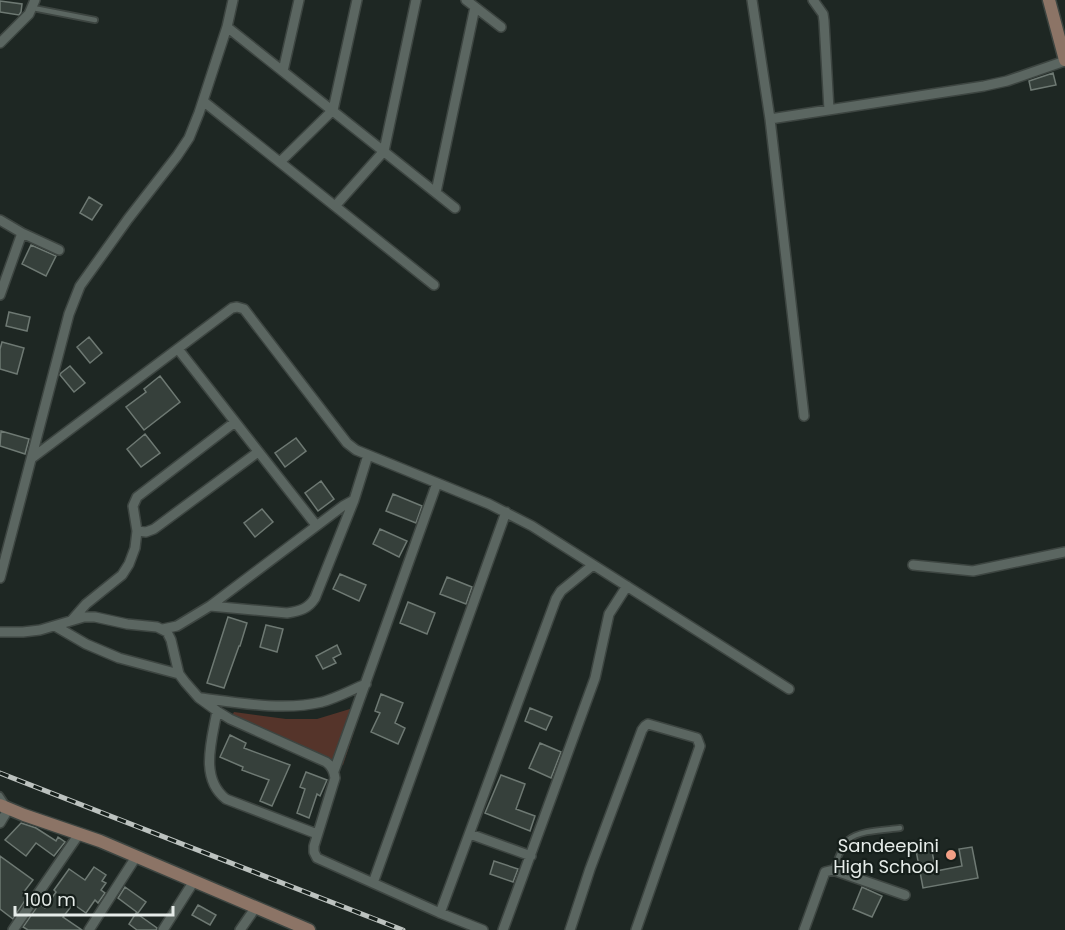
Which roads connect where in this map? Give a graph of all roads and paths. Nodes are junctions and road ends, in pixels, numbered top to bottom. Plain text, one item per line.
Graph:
1 (233, 0) edge
2 (299, 0) edge
3 (357, 0) edge
4 (416, 0) edge
5 (466, 0) edge
6 (752, 0) edge
7 (813, 0) edge
8 (1049, 0) edge
9 (34, 4) edge
10 (475, 7) junction
11 (95, 20) dead end
12 (227, 27) junction
13 (501, 27) dead end
14 (0, 43) edge
15 (1065, 61) edge
16 (283, 71) junction
17 (203, 100) junction
18 (829, 110) junction
19 (333, 111) junction
20 (770, 120) junction
21 (384, 151) junction
22 (280, 162) junction
23 (436, 192) junction
24 (336, 205) junction
25 (455, 208) dead end
26 (0, 220) edge
27 (22, 233) junction
28 (59, 250) dead end
29 (434, 285) dead end
30 (0, 293) edge
31 (178, 349) junction
32 (804, 416) dead end
33 (235, 422) junction
34 (258, 452) junction
35 (368, 455) junction
36 (32, 458) junction
37 (437, 483) junction
38 (354, 500) junction
39 (506, 512) junction
40 (316, 525) junction
41 (137, 531) junction
42 (1065, 552) edge
43 (593, 565) junction
44 (913, 565) dead end
45 (0, 578) edge
46 (627, 586) junction
47 (210, 606) junction
48 (72, 620) junction
49 (55, 626) junction
50 (163, 629) junction
51 (0, 632) edge
52 (179, 674) junction
53 (366, 684) junction
54 (789, 689) dead end
55 (199, 698) junction
56 (217, 711) junction
57 (334, 771) junction
58 (0, 795) edge
59 (4, 807) edge
60 (0, 823) edge
61 (900, 828) dead end
62 (79, 834) junction
63 (317, 834) junction
64 (470, 834) junction
65 (136, 856) junction
66 (531, 856) junction
67 (833, 870) junction
68 (194, 881) junction
69 (373, 883) junction
70 (905, 895) dead end
71 (256, 907) junction
72 (440, 913) junction
73 (808, 929) edge
74 (13, 930) edge
75 (89, 930) edge
76 (163, 930) edge
77 (240, 930) edge
78 (309, 930) edge
79 (483, 930) edge
80 (503, 930) edge
81 (570, 930) edge
82 (636, 930) edge

1 - 12 street
2 - 16 street
3 - 19 street
4 - 21 street
5 - 10 street
6 - 20 street
7 - 18 street
8 - 15 street
9 - 11 lane
9 - 14 street
10 - 13 street
10 - 23 street
12 - 16 street
12 - 17 street
15 - 18 street
16 - 19 street
17 - 22 street
17 - 36 street
18 - 20 street
19 - 21 street
19 - 22 street
20 - 32 street
21 - 23 street
21 - 24 street
22 - 24 street
23 - 25 street
24 - 29 street
26 - 27 street
27 - 28 street
27 - 30 street
31 - 33 street
31 - 35 street
31 - 36 street
33 - 34 street
33 - 41 street
34 - 40 street
34 - 41 street
35 - 37 street
35 - 38 street
36 - 45 street
37 - 39 street
37 - 53 street
38 - 40 street
38 - 47 street
39 - 43 street
39 - 69 street
40 - 47 street
41 - 48 street
42 - 44 street
43 - 46 street
43 - 64 street
46 - 54 street
46 - 66 street
47 - 50 street
48 - 49 street
48 - 50 street
49 - 51 street
49 - 52 street
50 - 52 street
52 - 55 street
53 - 55 street
53 - 57 street
55 - 56 street
56 - 57 street
56 - 63 street
57 - 63 street
58 - 59 lane
59 - 60 street
59 - 62 street
61 - 67 lane
62 - 65 street
62 - 74 street
63 - 69 street
64 - 66 street
64 - 72 street
65 - 68 street
65 - 75 street
66 - 80 street
67 - 70 street
67 - 73 street
68 - 71 street
68 - 76 street
69 - 72 street
71 - 77 street
71 - 78 street
72 - 79 street
81 - 82 street

